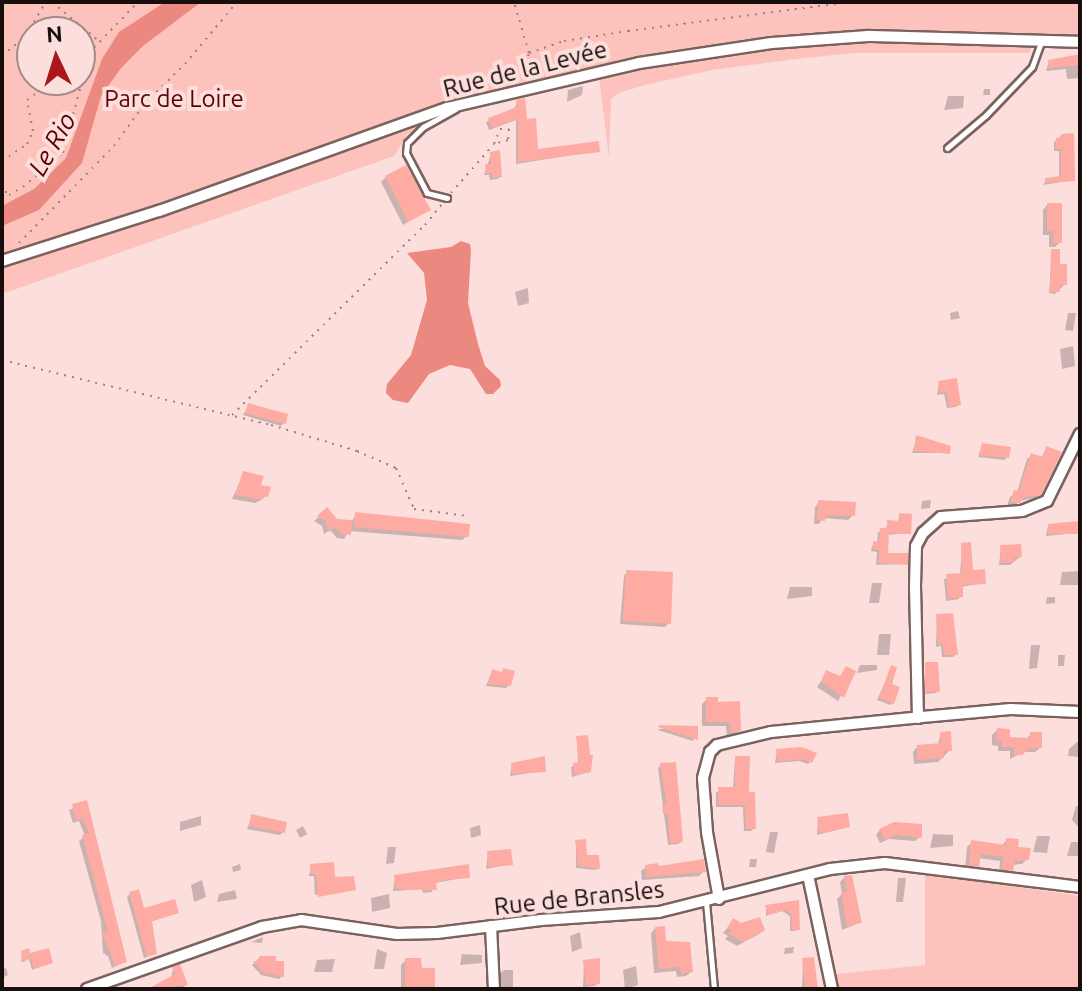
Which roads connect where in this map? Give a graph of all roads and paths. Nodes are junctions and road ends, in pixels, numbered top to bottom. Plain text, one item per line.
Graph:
1 (52, 2) edge
2 (138, 2) edge
3 (237, 2) edge
4 (514, 2) edge
5 (851, 2) edge
6 (68, 16) edge
7 (96, 39) edge
8 (1042, 40) junction
9 (1080, 42) edge
10 (102, 44) junction
11 (96, 49) edge
12 (529, 53) junction
13 (611, 60) dead end
14 (546, 64) dead end
15 (33, 96) edge
16 (78, 96) edge
17 (463, 104) junction
18 (494, 144) junction
19 (947, 148) dead end
20 (2, 161) edge
21 (2, 184) edge
22 (8, 196) junction
23 (447, 198) junction
24 (2, 199) edge
25 (17, 245) dead end
26 (2, 261) edge
27 (2, 360) edge
28 (231, 416) junction
29 (1080, 434) edge
30 (468, 516) dead end
31 (1080, 712) edge
32 (918, 718) junction
33 (808, 875) junction
34 (1080, 887) edge
35 (719, 899) junction
36 (706, 902) junction
37 (491, 926) junction
38 (87, 989) edge
39 (494, 989) edge
40 (714, 989) edge
41 (832, 989) edge

1 - 6 path
2 - 10 path
3 - 25 path
4 - 12 path
5 - 12 path
7 - 10 path
8 - 9 street, Rue de la Levée
8 - 17 street, Rue de la Levée
8 - 19 lane
10 - 11 path
12 - 17 path
13 - 14 path
15 - 20 path
16 - 22 path
17 - 23 lane
17 - 26 street, Rue de la Levée
18 - 18 path
18 - 23 path
21 - 22 path
22 - 24 path
23 - 28 path
27 - 28 path
28 - 30 path
29 - 32 street
31 - 32 street
32 - 35 street
33 - 34 street, Rue de Bransles
33 - 35 street, Rue de Bransles
33 - 41 street
35 - 36 street, Rue de Bransles
36 - 37 street, Rue de Bransles
36 - 40 lane
37 - 38 street, Rue de Bransles
37 - 39 street

